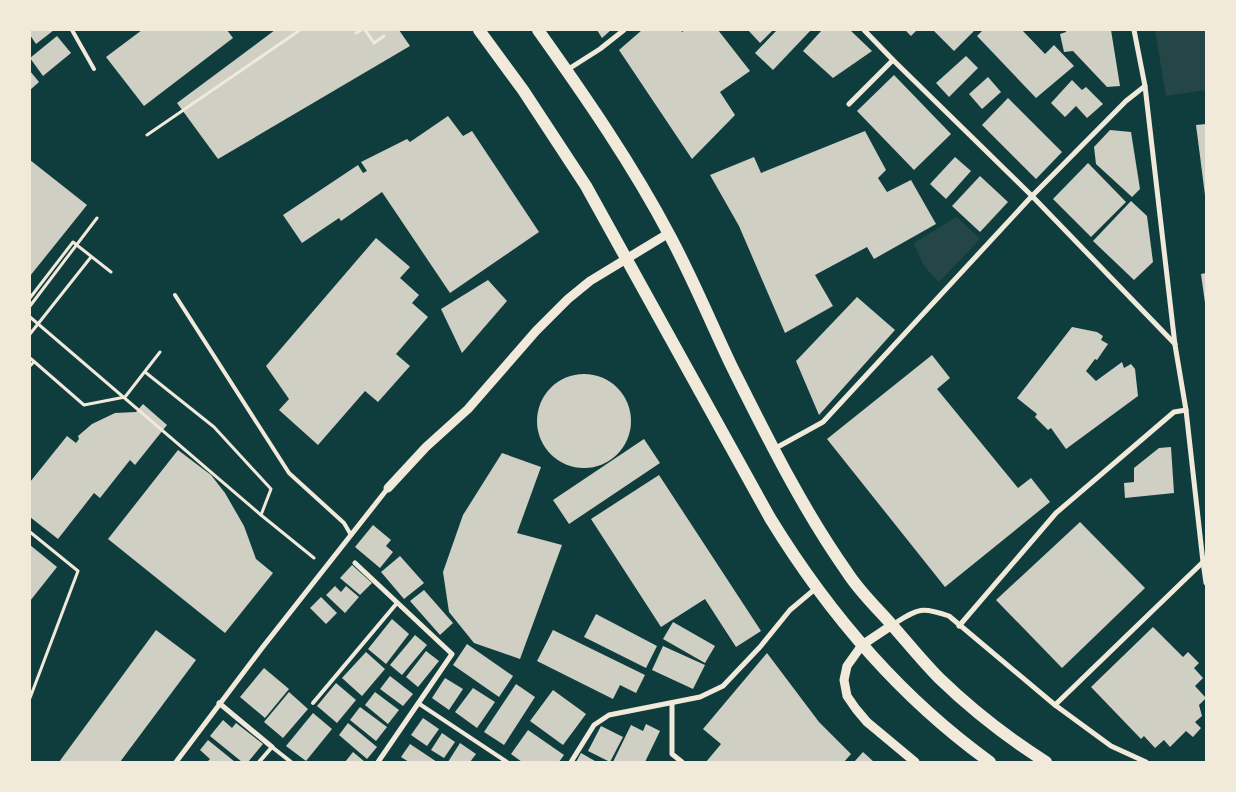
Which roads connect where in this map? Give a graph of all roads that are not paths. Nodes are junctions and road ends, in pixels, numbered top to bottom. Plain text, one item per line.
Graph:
1 (72, 30) edge
2 (479, 30) edge
3 (538, 30) edge
4 (624, 30) edge
5 (864, 30) edge
6 (1134, 30) edge
7 (893, 60) junction
8 (94, 69) dead end
9 (567, 70) junction
10 (1145, 86) junction
11 (849, 104) dead end
12 (1032, 196) junction
13 (669, 233) junction
14 (626, 258) junction
15 (175, 295) dead end
16 (1175, 345) junction
17 (1186, 410) junction
18 (774, 449) junction
19 (388, 488) joint
20 (351, 536) junction
21 (1204, 562) junction
22 (355, 563) dead end
23 (1206, 583) edge
24 (816, 588) junction
25 (397, 603) junction
26 (892, 625) junction
27 (959, 626) junction
28 (862, 645) junction
29 (313, 703) dead end
30 (672, 703) junction
31 (219, 704) junction
32 (418, 704) junction
33 (1056, 705) junction
34 (272, 747) junction
35 (987, 760) edge
36 (176, 762) edge
37 (259, 762) edge
38 (291, 762) edge
39 (378, 762) edge
40 (507, 762) edge
41 (571, 762) edge
42 (682, 762) edge
43 (915, 762) edge
44 (1046, 762) edge
45 (1146, 762) edge

1 - 8 lane
2 - 14 main road
3 - 9 main road
4 - 9 street
5 - 7 street
6 - 10 street
7 - 11 street
7 - 12 street
9 - 13 main road
10 - 12 street
10 - 16 street
12 - 16 street
12 - 18 street
13 - 14 street
13 - 18 main road
14 - 19 street
14 - 24 main road
15 - 20 lane
16 - 17 street
17 - 21 street
17 - 27 street
18 - 26 main road
19 - 20 street
20 - 31 street
21 - 23 street
21 - 33 street
22 - 25 street
24 - 28 main road
24 - 30 street
25 - 29 lane
25 - 32 street
26 - 27 street
26 - 28 street
26 - 44 main road
27 - 33 street
28 - 35 main road
28 - 43 street
30 - 41 street
30 - 42 street
31 - 34 street
31 - 36 street
32 - 39 street
32 - 40 lane
33 - 45 street
34 - 37 lane
34 - 38 lane

